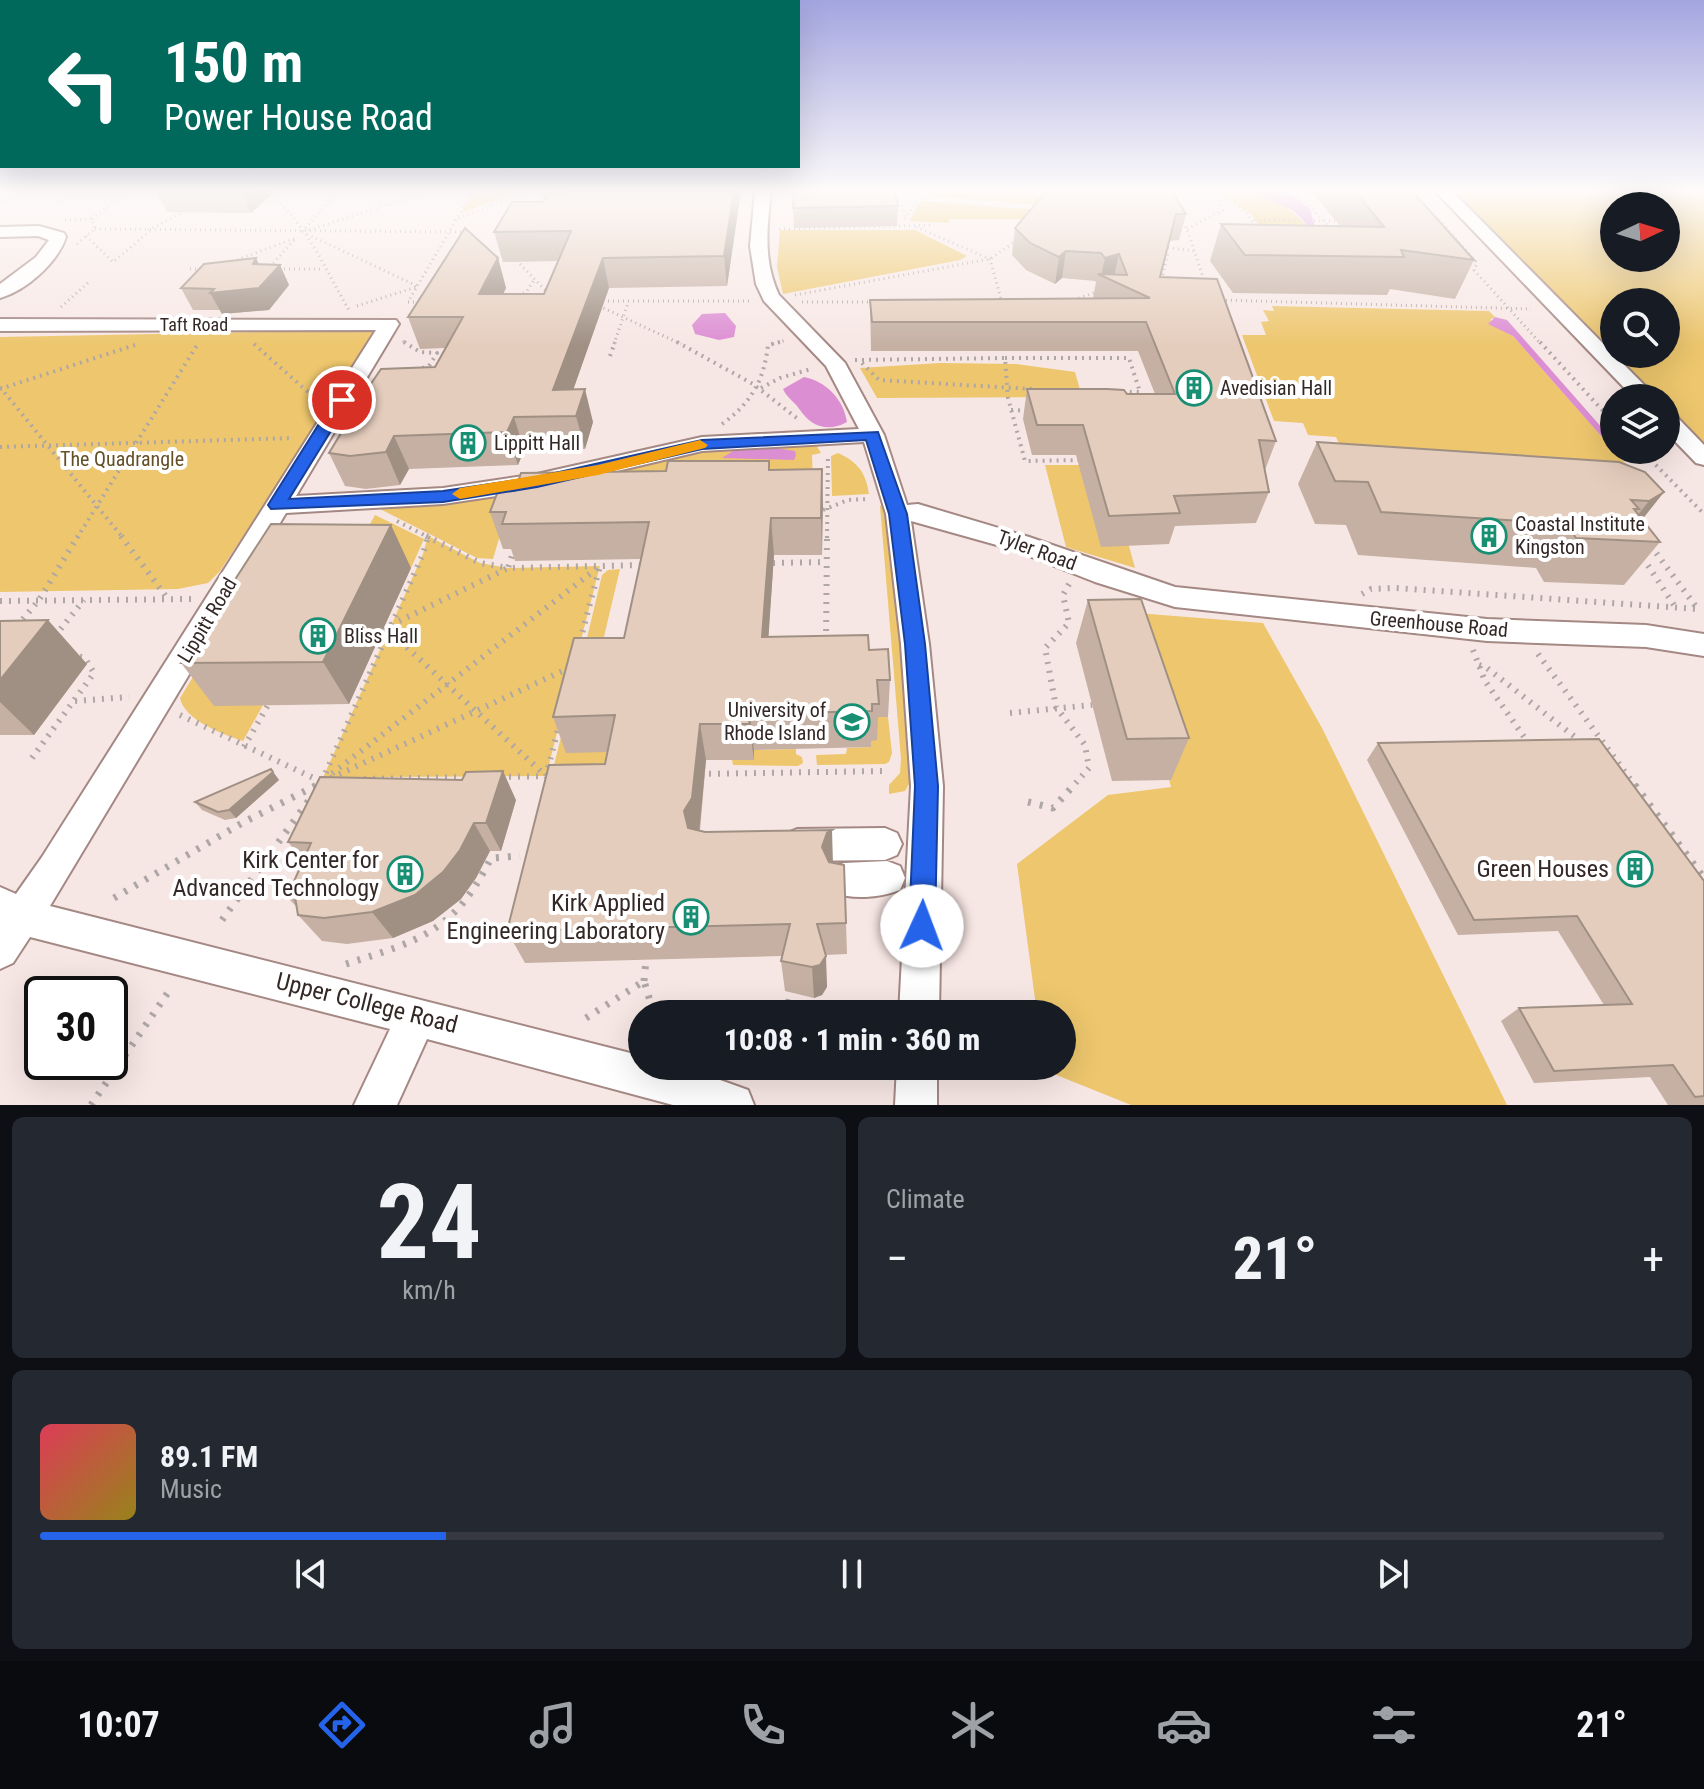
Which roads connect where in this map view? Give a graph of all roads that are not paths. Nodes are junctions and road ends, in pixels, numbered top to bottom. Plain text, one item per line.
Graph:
1 (57, 243) edge
2 (759, 243) edge
3 (1494, 243) edge
4 (0, 292) edge
5 (0, 325) edge
6 (387, 327) joint
7 (1632, 384) edge
8 (1680, 433) edge
9 (873, 435) junction
10 (1704, 458) edge
11 (277, 505) junction
12 (898, 514) junction
13 (1175, 597) joint
14 (1701, 645) edge
15 (759, 846) edge
16 (844, 880) edge
17 (12, 911) edge
18 (0, 950) edge
19 (919, 1000) edge
20 (417, 1016) junction
21 (917, 1080) edge
22 (375, 1105) edge
23 (733, 1105) edge
24 (916, 1105) edge

1 - 4 street
2 - 9 street
3 - 7 street
5 - 6 street, Taft Road
6 - 11 street, Lippitt Road
8 - 10 street
9 - 11 street
9 - 12 street
11 - 17 street, Lippitt Road
12 - 13 street, Tyler Road
12 - 19 street
13 - 14 street, Greenhouse Road
15 - 16 street
17 - 18 street, Lippitt Road
17 - 20 street, Upper College Road
20 - 22 street
20 - 23 street, Upper College Road
21 - 24 street

